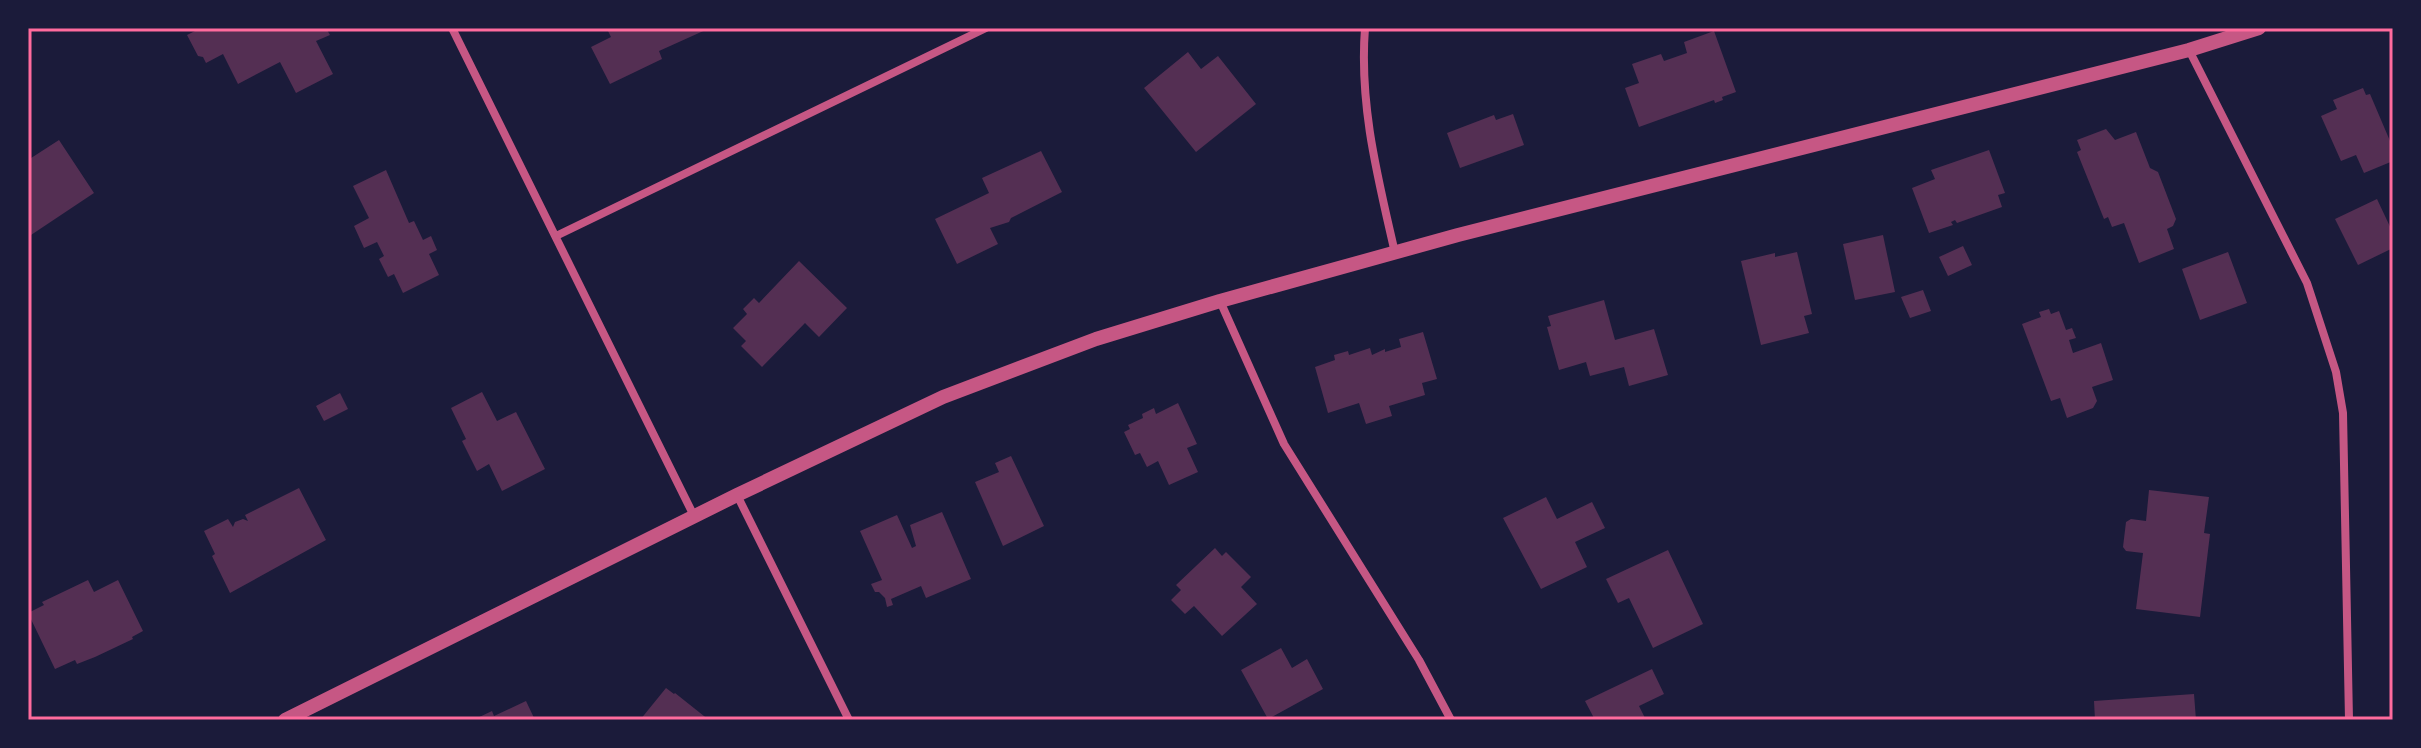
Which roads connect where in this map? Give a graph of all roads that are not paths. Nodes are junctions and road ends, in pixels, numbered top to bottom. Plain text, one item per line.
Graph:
1 (452, 28) edge
2 (986, 28) edge
3 (1365, 28) edge
4 (2259, 28) edge
5 (2189, 50) junction
6 (556, 236) junction
7 (1395, 253) junction
8 (1220, 301) junction
9 (737, 495) junction
10 (694, 516) junction
11 (285, 720) edge
12 (849, 720) edge
13 (1451, 720) edge
14 (2349, 720) edge

1 - 6 street
2 - 6 street
3 - 7 street
4 - 5 street
5 - 7 street
5 - 14 street
6 - 10 street
7 - 8 street
8 - 9 street
8 - 13 street
9 - 10 street
9 - 12 street
10 - 11 street

